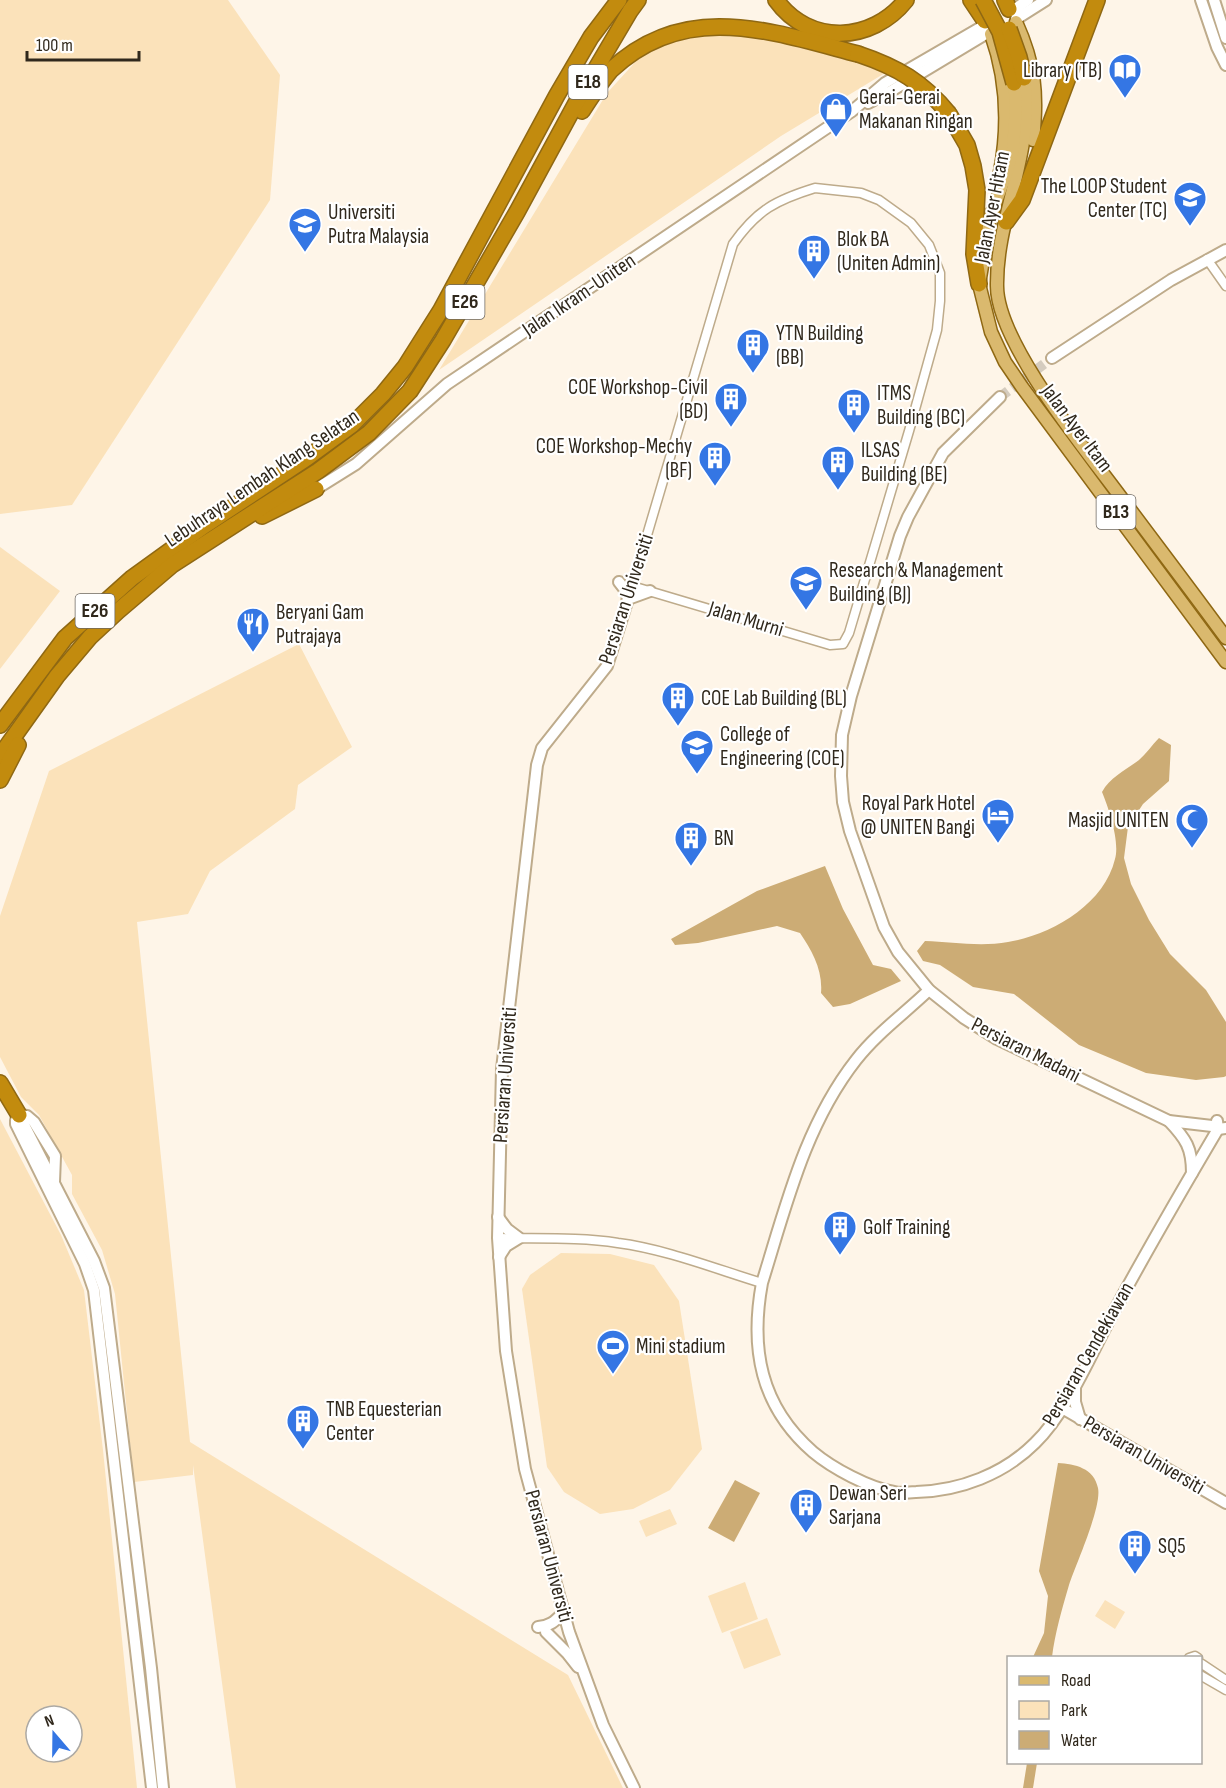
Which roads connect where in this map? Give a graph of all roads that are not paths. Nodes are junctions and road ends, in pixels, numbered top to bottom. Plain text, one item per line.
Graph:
1 (608, 0) edge
2 (619, 0) edge
3 (638, 0) edge
4 (776, 0) edge
5 (906, 0) edge
6 (971, 0) edge
7 (983, 0) edge
8 (994, 0) edge
9 (1028, 0) edge
10 (1046, 0) edge
11 (1201, 0) edge
12 (1214, 0) edge
13 (1095, 6) edge
14 (1012, 12) edge
15 (987, 28) junction
16 (591, 37) junction
17 (1226, 38) edge
18 (1226, 65) edge
19 (1019, 82) junction
20 (542, 167) junction
21 (499, 203) joint
22 (994, 205) junction
23 (517, 212) joint
24 (1008, 215) junction
25 (1226, 250) edge
26 (1226, 257) edge
27 (1209, 258) junction
28 (979, 284) junction
29 (1226, 286) edge
30 (1052, 358) tunnel mouth
31 (1005, 362) joint
32 (1029, 370) joint
33 (1000, 397) tunnel mouth
34 (316, 489) joint
35 (217, 535) junction
36 (619, 582) dead end
37 (632, 586) junction
38 (650, 591) junction
39 (628, 599) junction
40 (1226, 638) edge
41 (843, 644) joint
42 (1226, 662) edge
43 (28, 715) junction
44 (0, 725) edge
45 (0, 756) edge
46 (0, 780) edge
47 (929, 990) junction
48 (0, 1083) edge
49 (19, 1115) junction
50 (1169, 1121) junction
51 (1220, 1125) edge
52 (1192, 1174) junction
53 (498, 1217) junction
54 (498, 1238) junction
55 (519, 1238) junction
56 (499, 1257) junction
57 (762, 1283) junction
58 (1075, 1384) junction
59 (1062, 1408) junction
60 (1080, 1419) junction
61 (1050, 1425) junction
62 (1226, 1503) edge
63 (564, 1612) junction
64 (1202, 1664) edge
65 (584, 1675) junction
66 (1202, 1676) edge
67 (1226, 1680) edge
68 (1226, 1690) edge
69 (152, 1788) edge
70 (163, 1788) edge
71 (634, 1788) edge

1 - 16 highway
2 - 16 highway, E18
3 - 20 highway, E18
4 - 5 highway
6 - 15 highway
7 - 19 highway, B13, bridge
8 - 19 highway, B13, bridge
9 - 14 street
10 - 14 street
11 - 18 street
12 - 17 street
13 - 24 highway
14 - 15 street
14 - 15 street
14 - 24 main road
15 - 22 main road
15 - 34 street, Jalan Ikram-Uniten
16 - 21 highway, E18
19 - 22 main road, Jalan Ayer Hitam / B13
19 - 24 main road, Jalan Ayer Hitam / B13
20 - 23 highway, E18
20 - 28 highway, bridge
21 - 44 highway, Lebuhraya Lembah Klang Selatan / E26
22 - 28 main road, Jalan Ayer Hitam / B13
23 - 35 highway, Lebuhraya Lembah Klang Selatan / E26
24 - 32 main road, Jalan Ayer Hitam / B13
25 - 27 street
26 - 27 street
27 - 29 street
27 - 30 street
28 - 31 main road, Jalan Ayer Hitam / B13
31 - 42 main road, Jalan Ayer Itam / B13
32 - 40 main road, Jalan Ayer Itam / B13
33 - 47 street, Persiaran Madani
34 - 35 highway
35 - 43 highway, Lebuhraya Lembah Klang Selatan / E26
36 - 39 street
37 - 38 street, Jalan Murni
37 - 39 street, Persiaran Universiti
37 - 41 street, Persiaran Universiti
38 - 39 street
38 - 41 street, Jalan Murni
39 - 53 street, Persiaran Universiti
43 - 45 highway, Lebuhraya Lembah Klang Selatan / E26
43 - 46 highway
47 - 50 street, Persiaran Madani
47 - 57 street, Persiaran Cendekiawan
48 - 49 highway
49 - 69 street
49 - 70 street
50 - 51 street
50 - 52 street
51 - 52 street, Persiaran Cendekiawan
52 - 58 street, Persiaran Cendekiawan
53 - 54 street, Persiaran Universiti
53 - 55 street
54 - 55 street
54 - 56 street, Persiaran Universiti
55 - 56 street
55 - 57 street
56 - 63 street, Persiaran Universiti
57 - 61 street, Persiaran Cendekiawan
58 - 59 street, Persiaran Cendekiawan
58 - 60 street
59 - 60 street, Persiaran Universiti
59 - 61 street, Persiaran Cendekiawan
60 - 61 street
60 - 62 street, Persiaran Universiti
63 - 65 street, Persiaran Universiti
63 - 65 street
64 - 67 street
65 - 71 street, Persiaran Universiti
66 - 68 street

